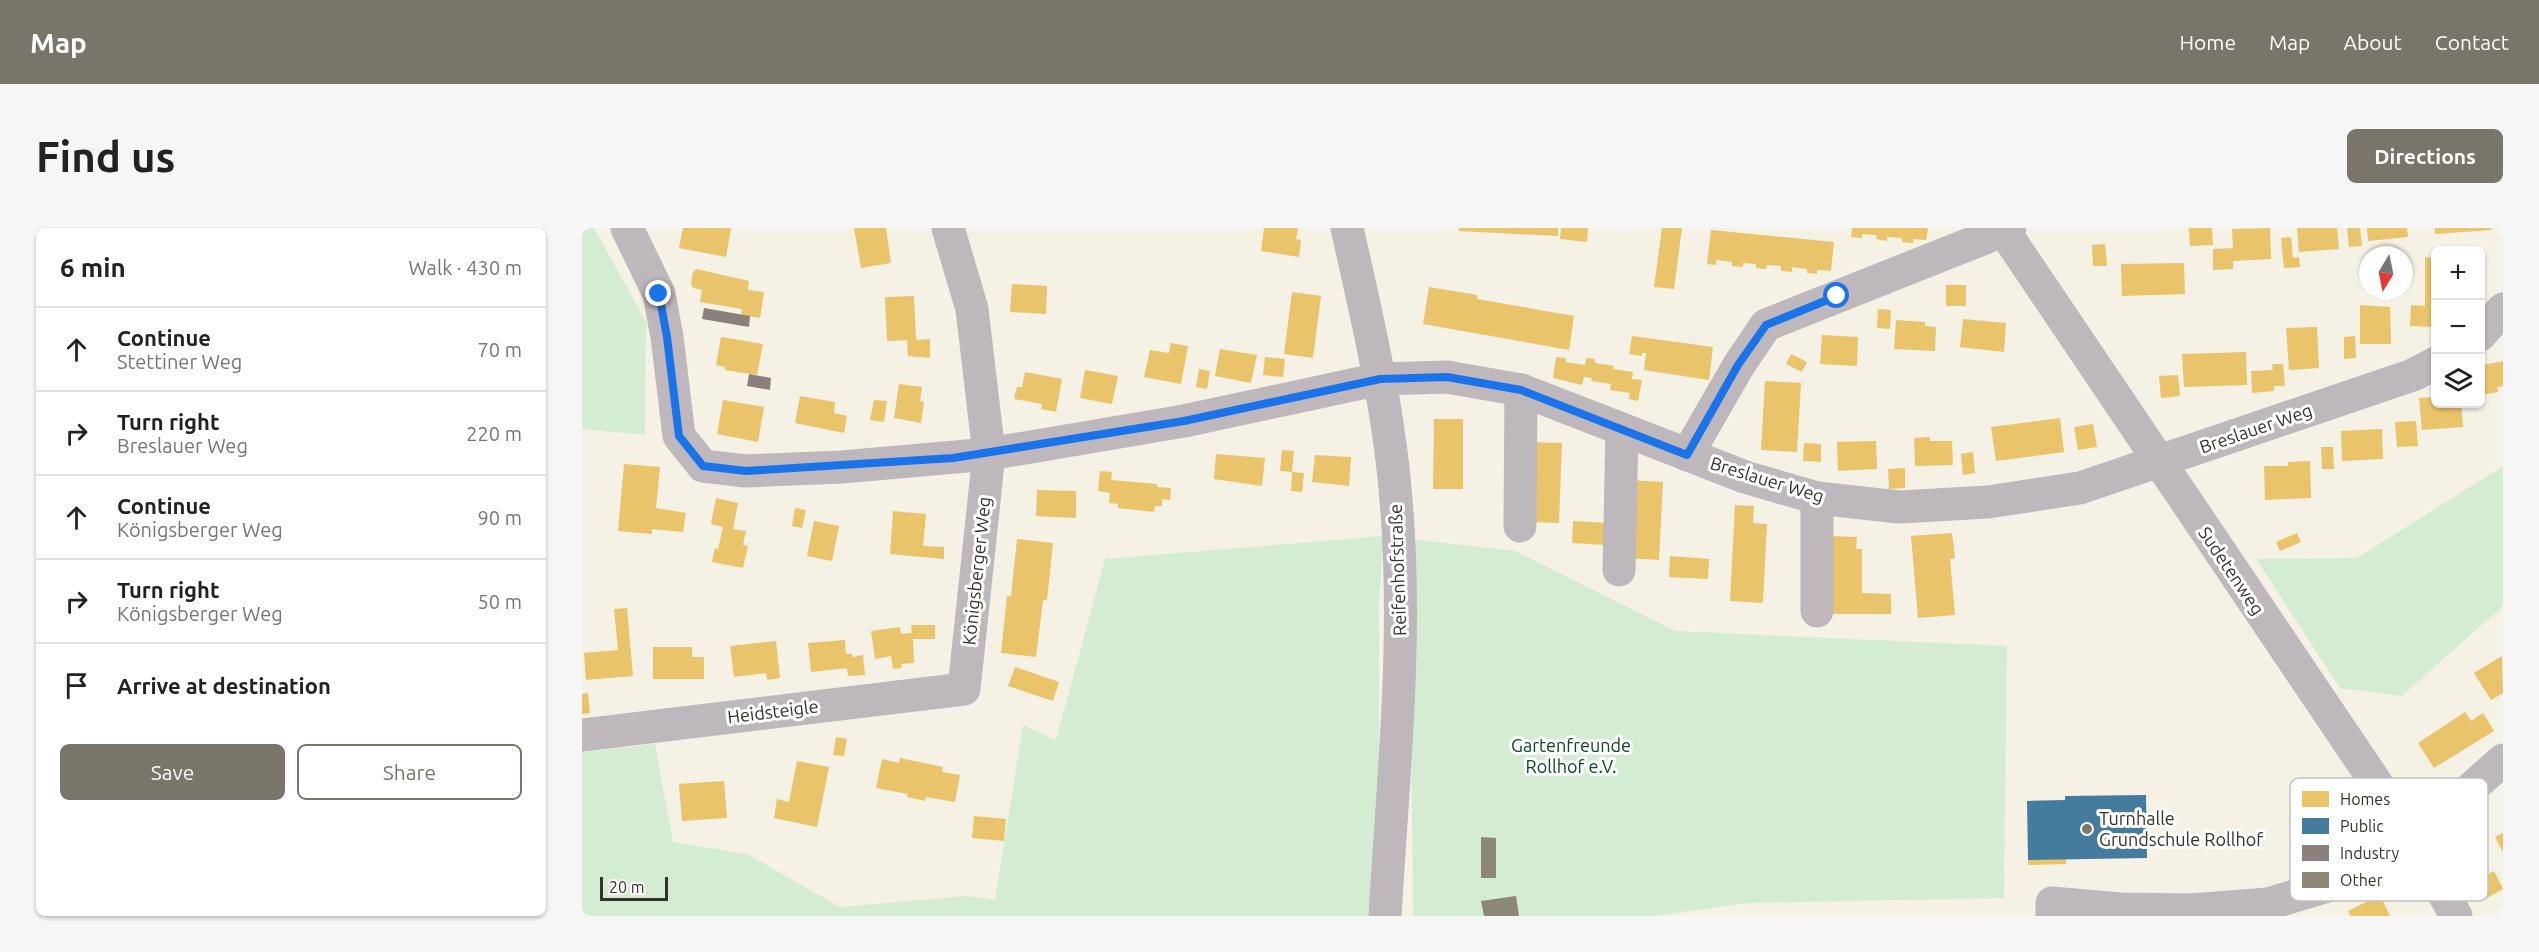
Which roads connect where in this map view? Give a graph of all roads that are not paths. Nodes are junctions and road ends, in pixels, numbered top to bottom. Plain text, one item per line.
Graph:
1 (627, 228) edge
2 (948, 228) edge
3 (1347, 228) edge
4 (2005, 228) edge
5 (2503, 309) edge
6 (2485, 329) edge
7 (2431, 366) edge
8 (1380, 379) junction
9 (1521, 390) junction
10 (1622, 429) junction
11 (989, 454) junction
12 (1687, 455) junction
13 (2158, 463) junction
14 (1817, 498) junction
15 (1520, 526) dead end
16 (1619, 570) dead end
17 (1817, 611) dead end
18 (964, 689) joint
19 (582, 735) edge
20 (2503, 760) edge
21 (2372, 778) edge
22 (2483, 778) edge
23 (2290, 897) edge
24 (2448, 901) edge
25 (1385, 916) edge
26 (2052, 916) edge
27 (2456, 916) edge

1 - 11 street
2 - 11 street, Königsberger Weg
3 - 8 street, Reifenhofstraße
4 - 12 street
4 - 13 street, Sudetenweg
5 - 6 street
7 - 13 street, Breslauer Weg
8 - 9 street, Breslauer Weg
8 - 11 street, Breslauer Weg
8 - 25 street, Reifenhofstraße
9 - 10 street, Breslauer Weg
9 - 15 street
10 - 12 street, Breslauer Weg
10 - 16 street
11 - 18 street, Königsberger Weg
12 - 14 street, Breslauer Weg
13 - 14 street, Breslauer Weg
13 - 21 street, Sudetenweg
14 - 17 street
18 - 19 street, Heidsteigle
20 - 22 street
23 - 26 street
24 - 27 street, Sudetenweg

